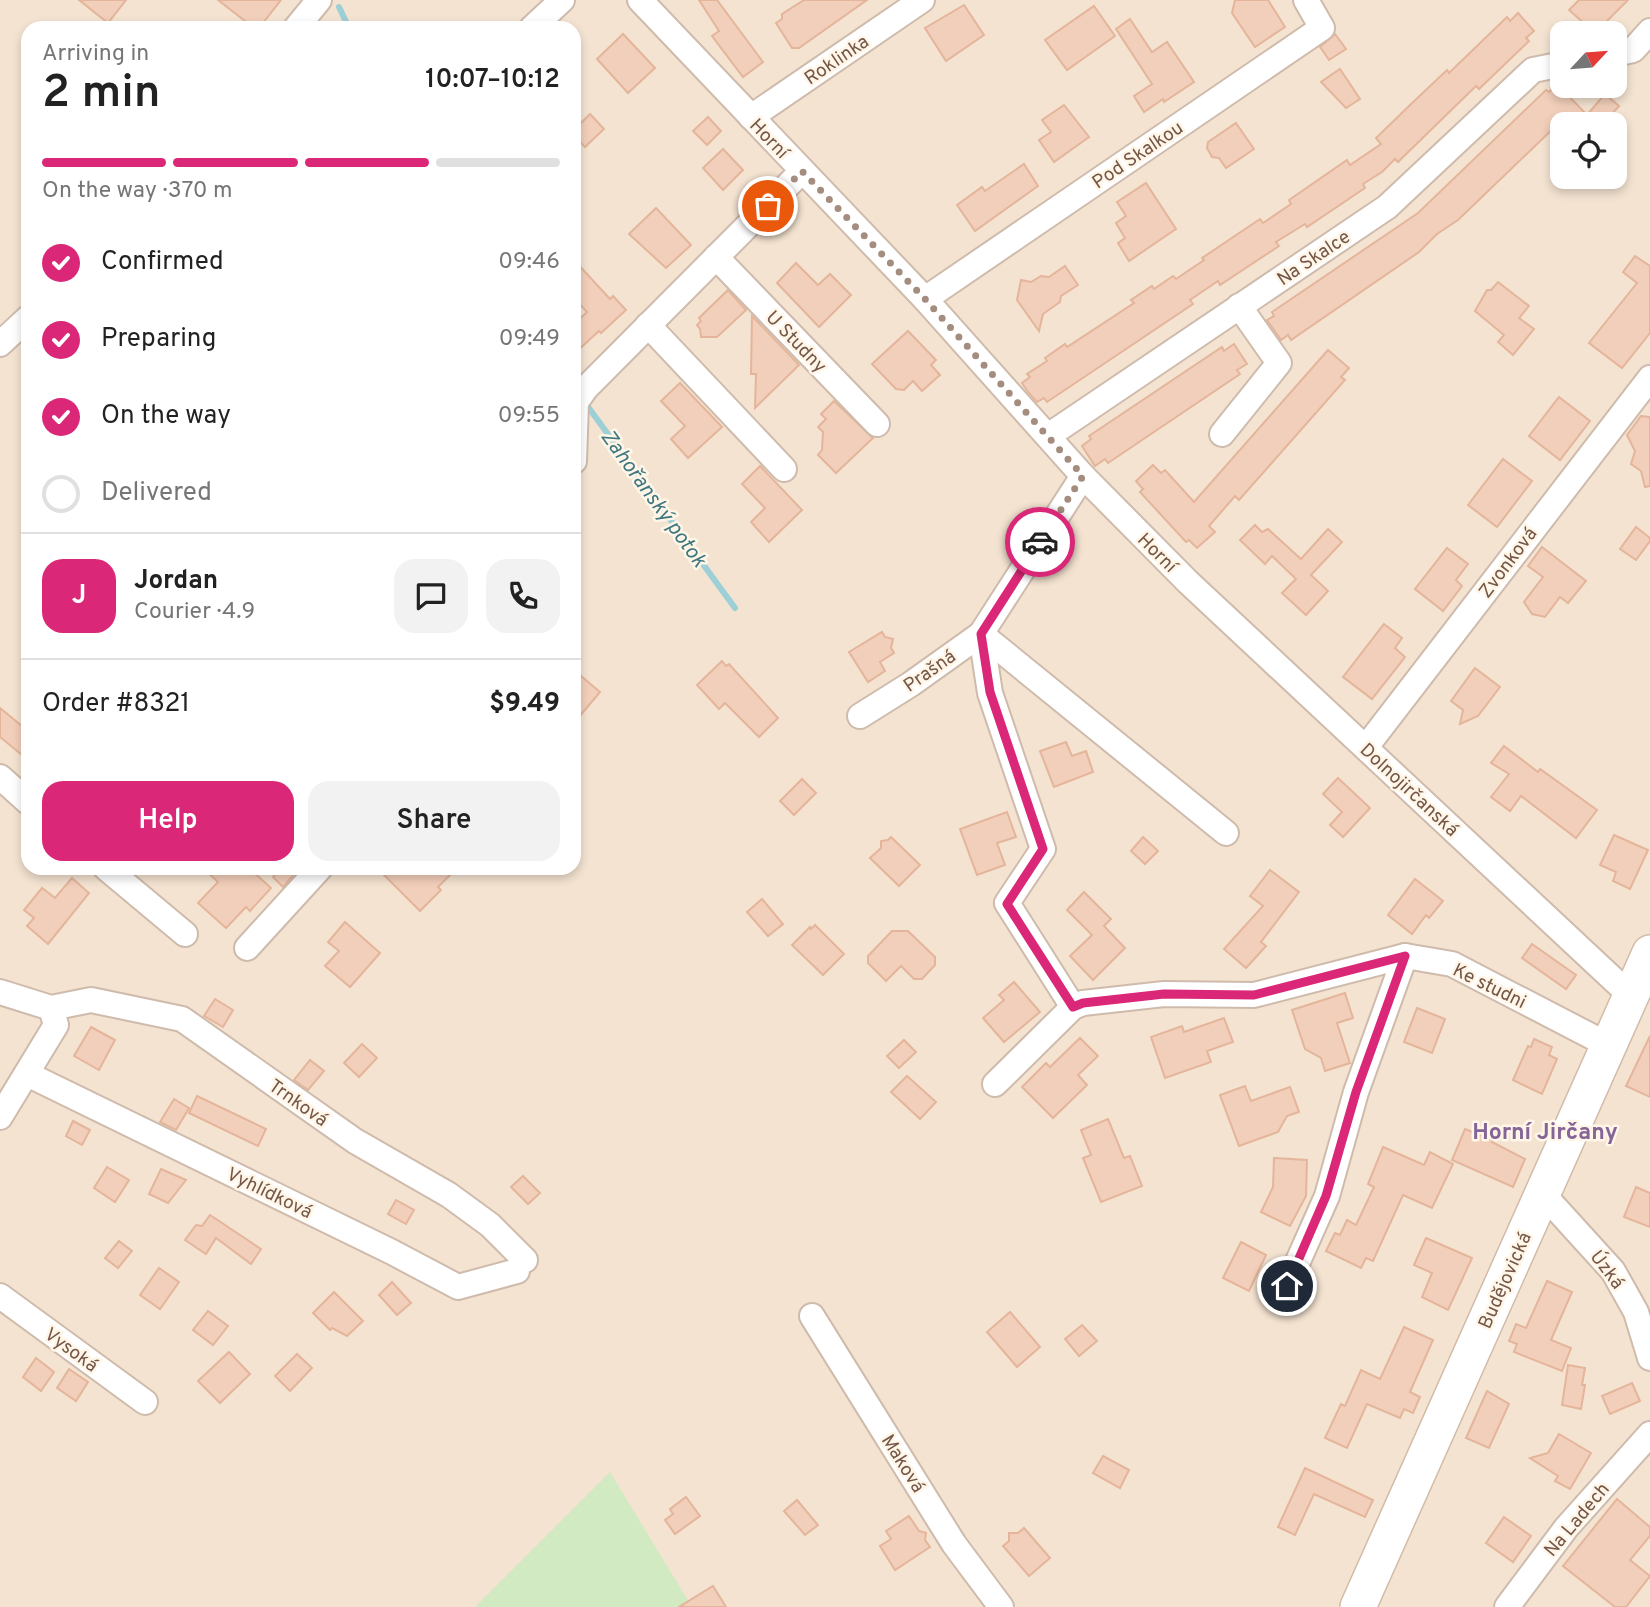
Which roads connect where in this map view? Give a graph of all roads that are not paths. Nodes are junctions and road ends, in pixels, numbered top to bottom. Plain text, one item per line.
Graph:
1 (319, 0) edge
2 (562, 0) edge
3 (640, 0) edge
4 (922, 0) edge
5 (1306, 0) edge
6 (302, 21) edge
7 (540, 21) edge
8 (1650, 31) edge
9 (1628, 51) edge
10 (1550, 67) edge
11 (751, 117) junction
12 (802, 171) junction
13 (716, 257) junction
14 (925, 299) junction
15 (1239, 306) junction
16 (21, 324) edge
17 (648, 325) junction
18 (0, 344) edge
19 (1650, 378) edge
20 (581, 395) edge
21 (877, 424) dead end
22 (1222, 434) dead end
23 (1048, 436) junction
24 (784, 470) dead end
25 (1083, 476) junction
26 (1188, 582) joint
27 (981, 634) junction
28 (860, 716) dead end
29 (1366, 747) junction
30 (0, 777) edge
31 (21, 796) edge
32 (1226, 833) dead end
33 (114, 875) edge
34 (314, 875) edge
35 (185, 934) dead end
36 (247, 948) dead end
37 (1650, 953) edge
38 (1405, 956) junction
39 (0, 992) edge
40 (1631, 996) junction
41 (1073, 1007) junction
42 (51, 1008) junction
43 (1610, 1046) junction
44 (27, 1073) junction
45 (995, 1084) dead end
46 (0, 1117) edge
47 (1543, 1194) junction
48 (521, 1266) joint
49 (1287, 1286) dead end
50 (0, 1296) edge
51 (812, 1315) dead end
52 (1650, 1358) edge
53 (145, 1402) dead end
54 (1650, 1434) edge
55 (1001, 1607) edge
56 (1358, 1607) edge
57 (1507, 1607) edge

1 - 6 street
2 - 7 street
3 - 11 street, Horní
4 - 11 street, Roklinka
5 - 14 street, Pod Skalkou
8 - 9 street
10 - 15 street, Na Skalce
11 - 12 street, Horní
12 - 13 street
12 - 14 street, Horní
13 - 17 street
13 - 21 street, U Studny
14 - 23 street, Horní
15 - 22 street
15 - 23 street, Na Skalce
16 - 18 street
17 - 20 street
17 - 24 street
19 - 29 street, Zvonková
23 - 25 street, Horní
25 - 26 street, Horní
25 - 27 street, Prašná
26 - 29 street, Dolnojirčanská
27 - 28 street, Prašná
27 - 32 street
27 - 41 street
29 - 40 street, Dolnojirčanská
30 - 31 street
33 - 35 street
34 - 36 street
37 - 40 main road, Budějovická
38 - 41 street, Ke studni
38 - 43 street, Ke studni
38 - 49 street
39 - 42 street
40 - 43 main road, Budějovická
41 - 45 street
42 - 44 street
42 - 48 street, Trnková
43 - 47 main road, Budějovická
44 - 46 street
44 - 48 street, Vyhlídková
47 - 52 street, Úzká
47 - 56 main road, Budějovická
50 - 53 street, Vysoká
51 - 55 street, Maková
54 - 57 street, Na Ladech

